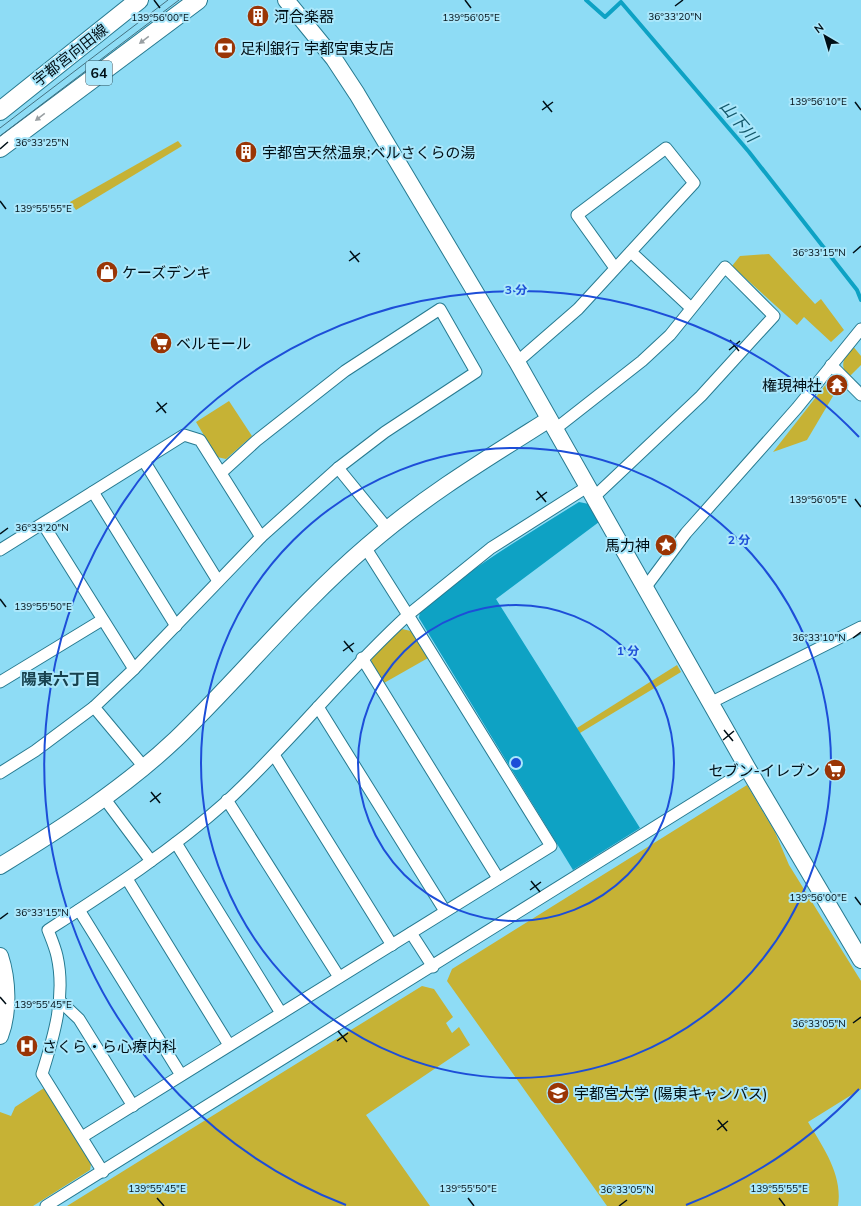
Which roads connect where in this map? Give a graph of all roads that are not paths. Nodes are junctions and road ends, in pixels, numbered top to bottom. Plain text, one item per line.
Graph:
1 (139, 0) edge
2 (198, 0) edge
3 (286, 0) edge
4 (0, 111) edge
5 (0, 148) edge
6 (630, 252) junction
7 (615, 268) junction
8 (691, 308) junction
9 (861, 329) edge
10 (517, 362) junction
11 (831, 365) junction
12 (861, 395) edge
13 (551, 425) junction
14 (144, 461) junction
15 (338, 468) junction
16 (221, 473) junction
17 (93, 492) junction
18 (590, 493) junction
19 (43, 524) junction
20 (387, 528) junction
21 (261, 537) junction
22 (366, 547) junction
23 (0, 550) edge
24 (218, 582) junction
25 (645, 588) junction
26 (408, 615) junction
27 (102, 620) junction
28 (176, 626) junction
29 (861, 627) edge
30 (362, 658) junction
31 (134, 670) junction
32 (0, 682) edge
33 (710, 703) junction
34 (94, 707) junction
35 (318, 707) junction
36 (274, 755) junction
37 (144, 767) junction
38 (748, 769) junction
39 (0, 773) edge
40 (104, 798) junction
41 (227, 800) junction
42 (176, 843) junction
43 (151, 861) junction
44 (0, 866) edge
45 (498, 878) junction
46 (126, 879) junction
47 (79, 910) junction
48 (445, 911) junction
49 (412, 933) junction
50 (392, 945) junction
51 (0, 956) edge
52 (860, 957) edge
53 (433, 966) junction
54 (339, 977) junction
55 (60, 1001) junction
56 (280, 1013) junction
57 (0, 1036) edge
58 (229, 1045) junction
59 (181, 1076) junction
60 (133, 1106) junction
61 (82, 1137) junction
62 (103, 1172) junction
63 (46, 1206) edge

1 - 4 main road, 宇都宮向田線 / 64
2 -> 5 main road, 宇都宮向田線 / 64
3 - 10 street
6 - 7 street
6 - 7 street
6 - 8 street
7 - 10 street
8 - 13 street
8 - 18 street
9 - 11 street
10 - 13 street
11 - 12 street
11 - 25 street
13 - 18 street
13 - 20 street
14 - 16 street
14 - 17 street
14 - 24 street
15 - 16 street
15 - 20 street
15 - 21 street
16 - 21 street
17 - 19 street
17 - 28 street
18 - 25 street
18 - 26 street
19 - 23 street
19 - 27 street
20 - 22 street
21 - 24 street
22 - 26 street
22 - 37 street
24 - 28 street
25 - 33 street
26 - 30 street
26 - 45 street
27 - 31 street
27 - 32 street
28 - 31 street
29 - 33 street
30 - 35 street
30 - 45 street
31 - 34 street
33 - 38 street
34 - 37 street
34 - 39 street
35 - 36 street
35 - 48 street
36 - 41 street
36 - 50 street
37 - 40 street
38 - 52 street
38 - 53 street
40 - 43 street
40 - 44 street
41 - 42 street
41 - 54 street
42 - 43 street
42 - 56 street
43 - 46 street
45 - 48 street
46 - 47 street
46 - 58 street
47 - 55 street
47 - 59 street
48 - 49 street
49 - 50 street
49 - 53 street
50 - 54 street
51 - 57 street
53 - 62 street
54 - 56 street
55 - 60 street
55 - 61 street
56 - 58 street
58 - 59 street
59 - 60 street
60 - 61 street
61 - 62 street
62 - 63 street

